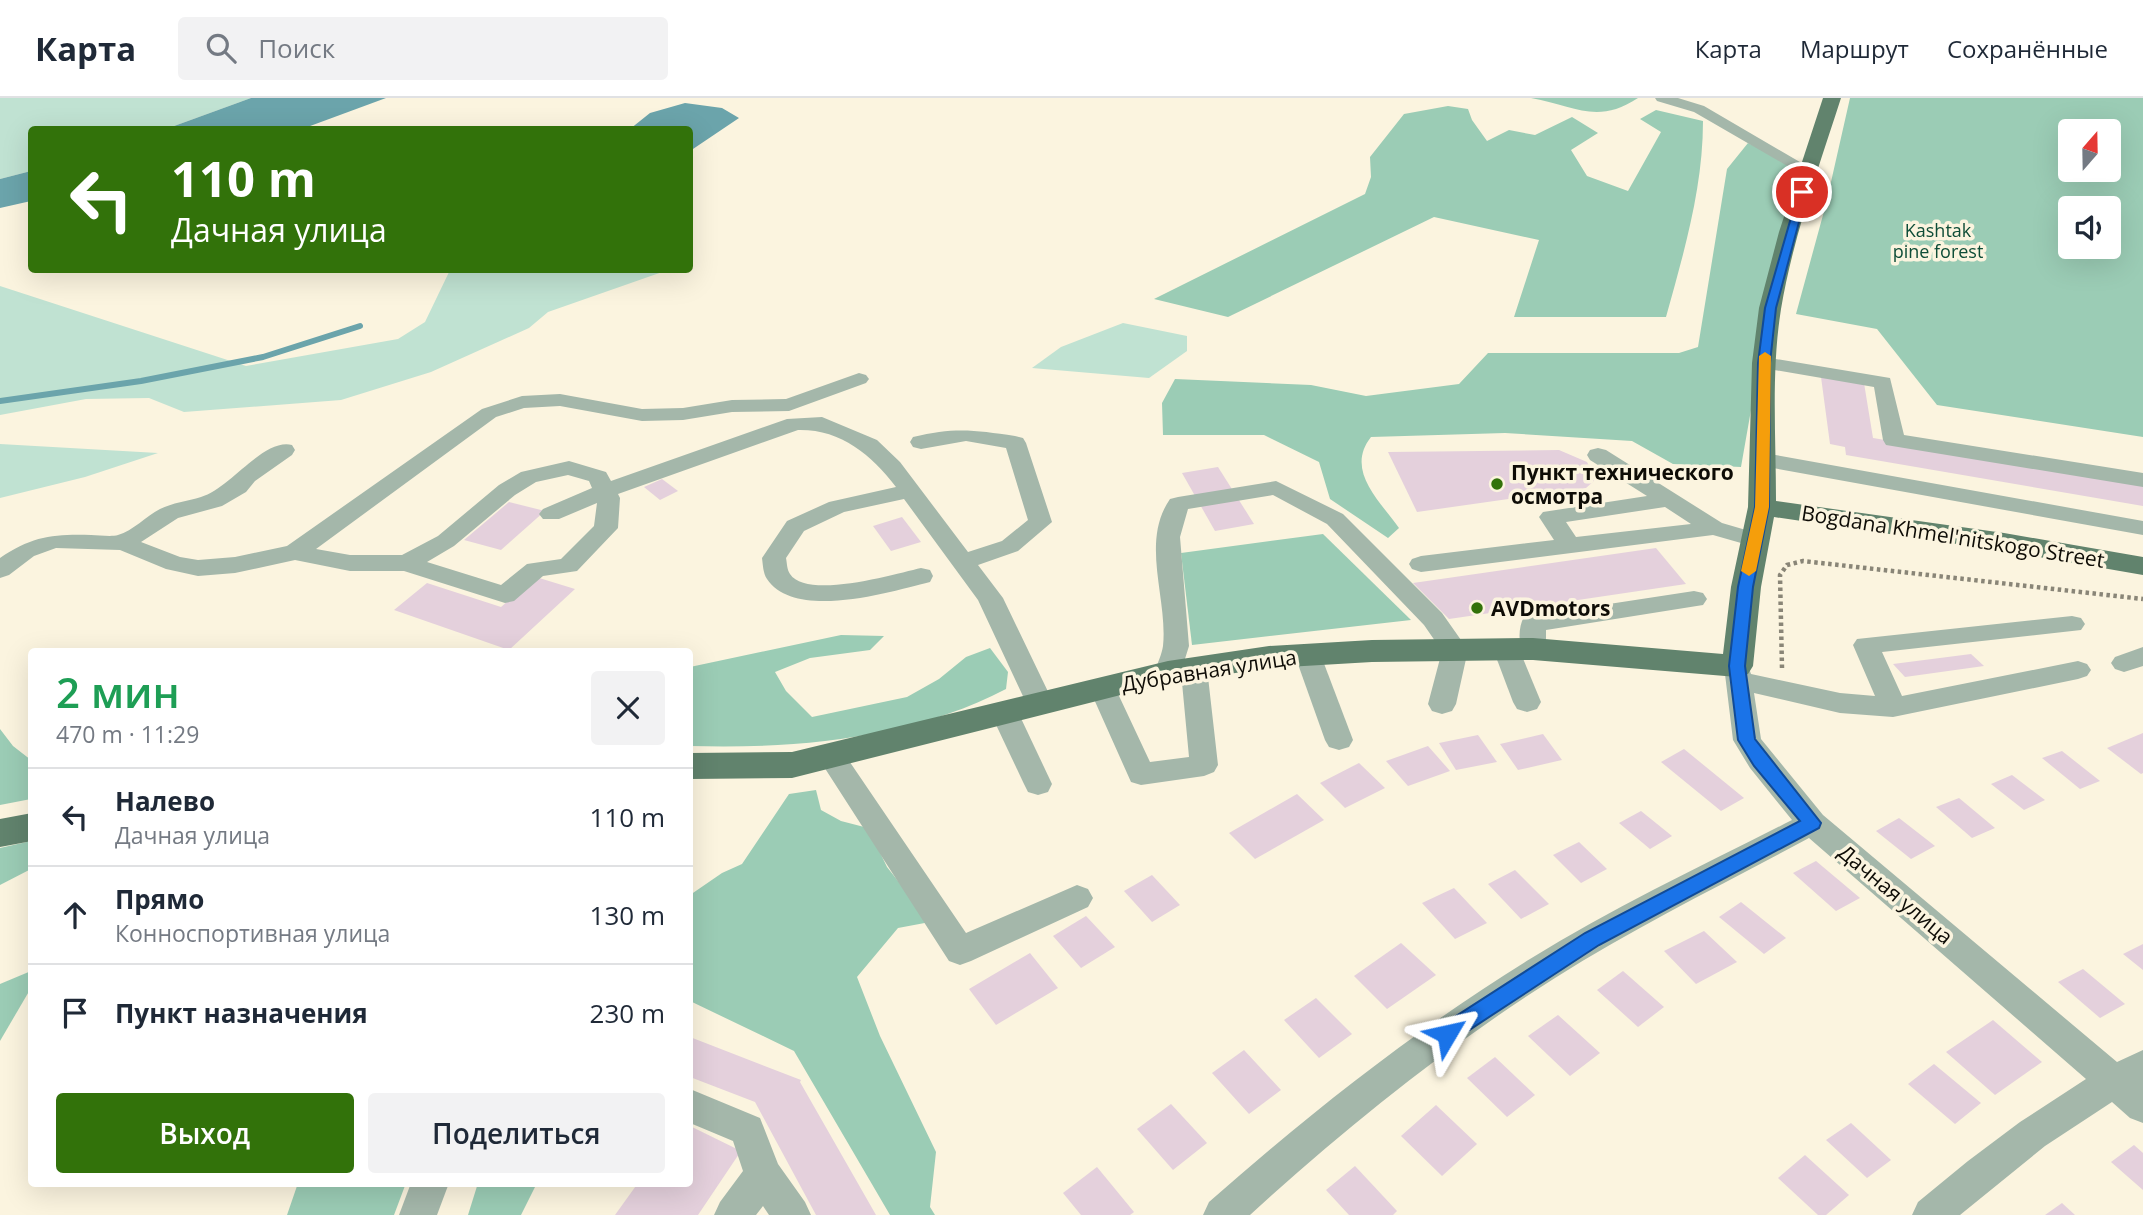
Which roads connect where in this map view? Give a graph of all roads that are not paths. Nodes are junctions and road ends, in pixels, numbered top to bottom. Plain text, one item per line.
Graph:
1 (1662, 98) edge
2 (1832, 98) edge
3 (1809, 172) junction
4 (1764, 363) junction
5 (859, 379) dead end
6 (792, 414) junction
7 (921, 442) dead end
8 (284, 450) dead end
9 (1598, 455) dead end
10 (1764, 460) junction
11 (2143, 480) edge
12 (607, 489) junction
13 (910, 491) junction
14 (1667, 500) junction
15 (1762, 507) junction
16 (551, 513) dead end
17 (1714, 528) junction
18 (2143, 528) edge
19 (1755, 540) junction
20 (123, 543) junction
21 (1570, 546) junction
22 (295, 552) junction
23 (964, 561) junction
24 (406, 563) junction
25 (1421, 564) dead end
26 (2143, 566) edge
27 (0, 570) edge
28 (921, 576) dead end
29 (1694, 599) dead end
30 (2071, 624) dead end
31 (1520, 649) junction
32 (1455, 650) junction
33 (1307, 653) junction
34 (1181, 670) junction
35 (2078, 670) dead end
36 (1738, 673) junction
37 (1102, 688) junction
38 (1039, 702) junction
39 (1527, 702) dead end
40 (1442, 704) dead end
41 (1893, 707) junction
42 (1004, 712) junction
43 (1339, 740) dead end
44 (831, 756) junction
45 (693, 766) edge
46 (1038, 784) dead end
47 (1812, 823) junction
48 (28, 828) edge
49 (0, 833) edge
50 (1077, 898) dead end
51 (2129, 1074) edge
52 (2143, 1106) edge
53 (693, 1107) edge
54 (763, 1175) junction
55 (428, 1187) edge
56 (418, 1215) edge
57 (733, 1215) edge
58 (792, 1215) edge
59 (1222, 1215) edge
60 (1931, 1215) edge

1 - 3 lane
2 - 3 main road, Дачная улица
3 - 4 main road, Дачная улица
4 - 10 main road, Дачная улица
4 - 11 street
5 - 6 street
6 - 12 street
6 - 13 street
6 - 22 street
7 - 23 street
8 - 20 street
9 - 14 street
10 - 15 main road, Дачная улица
10 - 18 street
12 - 16 street
12 - 24 street
12 - 24 street
13 - 23 street
13 - 28 street
14 - 17 street
14 - 21 street
15 - 19 main road, Дачная улица
15 - 26 main road, Bogdana Khmel'nitskogo Street
17 - 19 street
17 - 21 street
19 - 36 main road, Дачная улица
20 - 22 street
20 - 27 street
21 - 25 street
22 - 24 street
23 - 38 street
29 - 31 street
30 - 41 street
31 - 32 main road, Дубравная улица
31 - 36 main road, Дубравная улица
31 - 39 street
32 - 33 main road, Дубравная улица
32 - 34 street
32 - 40 street
33 - 34 main road, Дубравная улица
33 - 43 street
34 - 37 main road, Дубравная улица
34 - 37 street
35 - 41 street
36 - 41 street
36 - 47 street, Дачная улица
37 - 38 main road, Дубравная улица
38 - 42 main road, Дубравная улица
42 - 44 main road, Дубравная улица
42 - 46 lane
44 - 45 main road, Дубравная улица
44 - 50 street
47 - 51 street, Дачная улица
47 - 59 street
48 - 49 main road
51 - 52 street, Дачная улица
51 - 60 street
53 - 54 street
54 - 57 street
54 - 58 street
55 - 56 street

